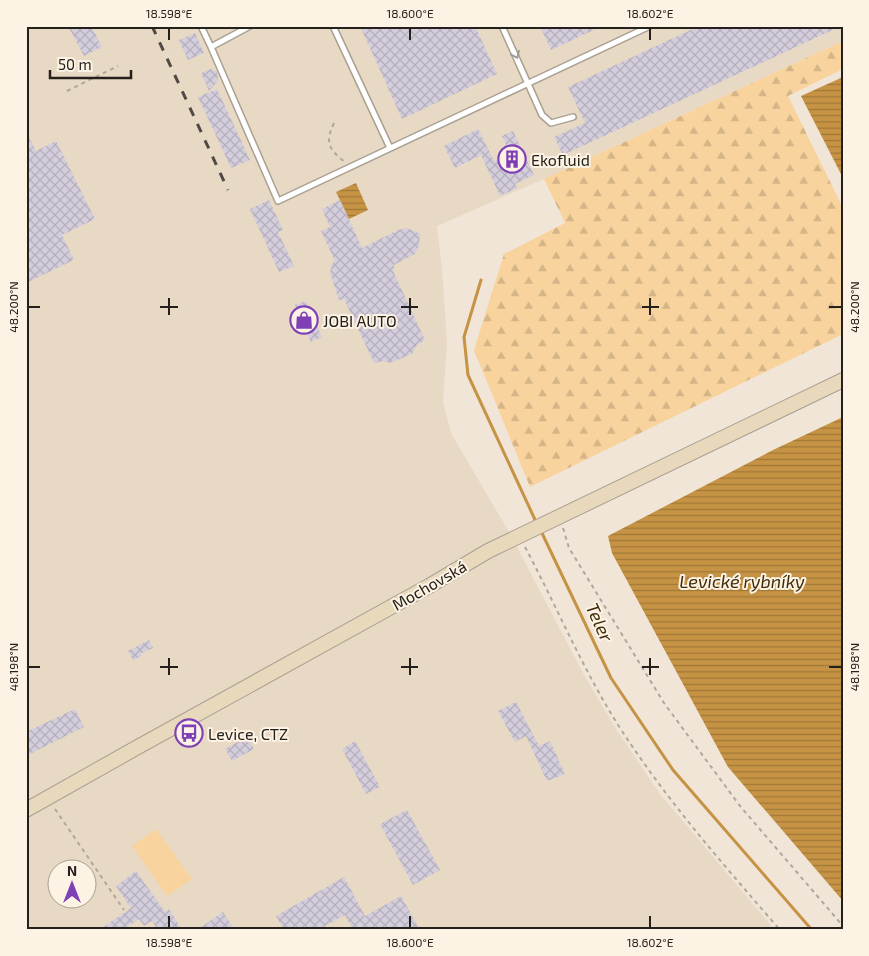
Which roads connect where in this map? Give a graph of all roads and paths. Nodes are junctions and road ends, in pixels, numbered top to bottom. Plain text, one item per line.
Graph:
1 (200, 26) edge
2 (250, 26) edge
3 (334, 26) edge
4 (502, 26) edge
5 (650, 26) edge
6 (211, 47) junction
7 (118, 66) dead end
8 (529, 84) junction
9 (68, 91) dead end
10 (574, 117) dead end
11 (334, 122) dead end
12 (390, 148) junction
13 (350, 167) junction
14 (843, 380) edge
15 (553, 518) junction
16 (523, 533) junction
17 (48, 798) junction
18 (26, 810) edge
19 (124, 910) dead end
20 (843, 926) edge
21 (780, 930) edge

1 - 6 lane
2 - 6 lane
3 - 12 lane
4 -> 8 lane
5 - 8 lane
6 - 13 lane
7 - 9 path
8 - 10 lane
8 - 12 lane
11 - 13 path
12 - 13 lane
14 - 15 street, Mochovská
15 - 16 street, Mochovská
15 - 20 path
16 - 17 street, Mochovská
16 - 21 path
17 - 18 street, Mochovská
17 - 19 path

